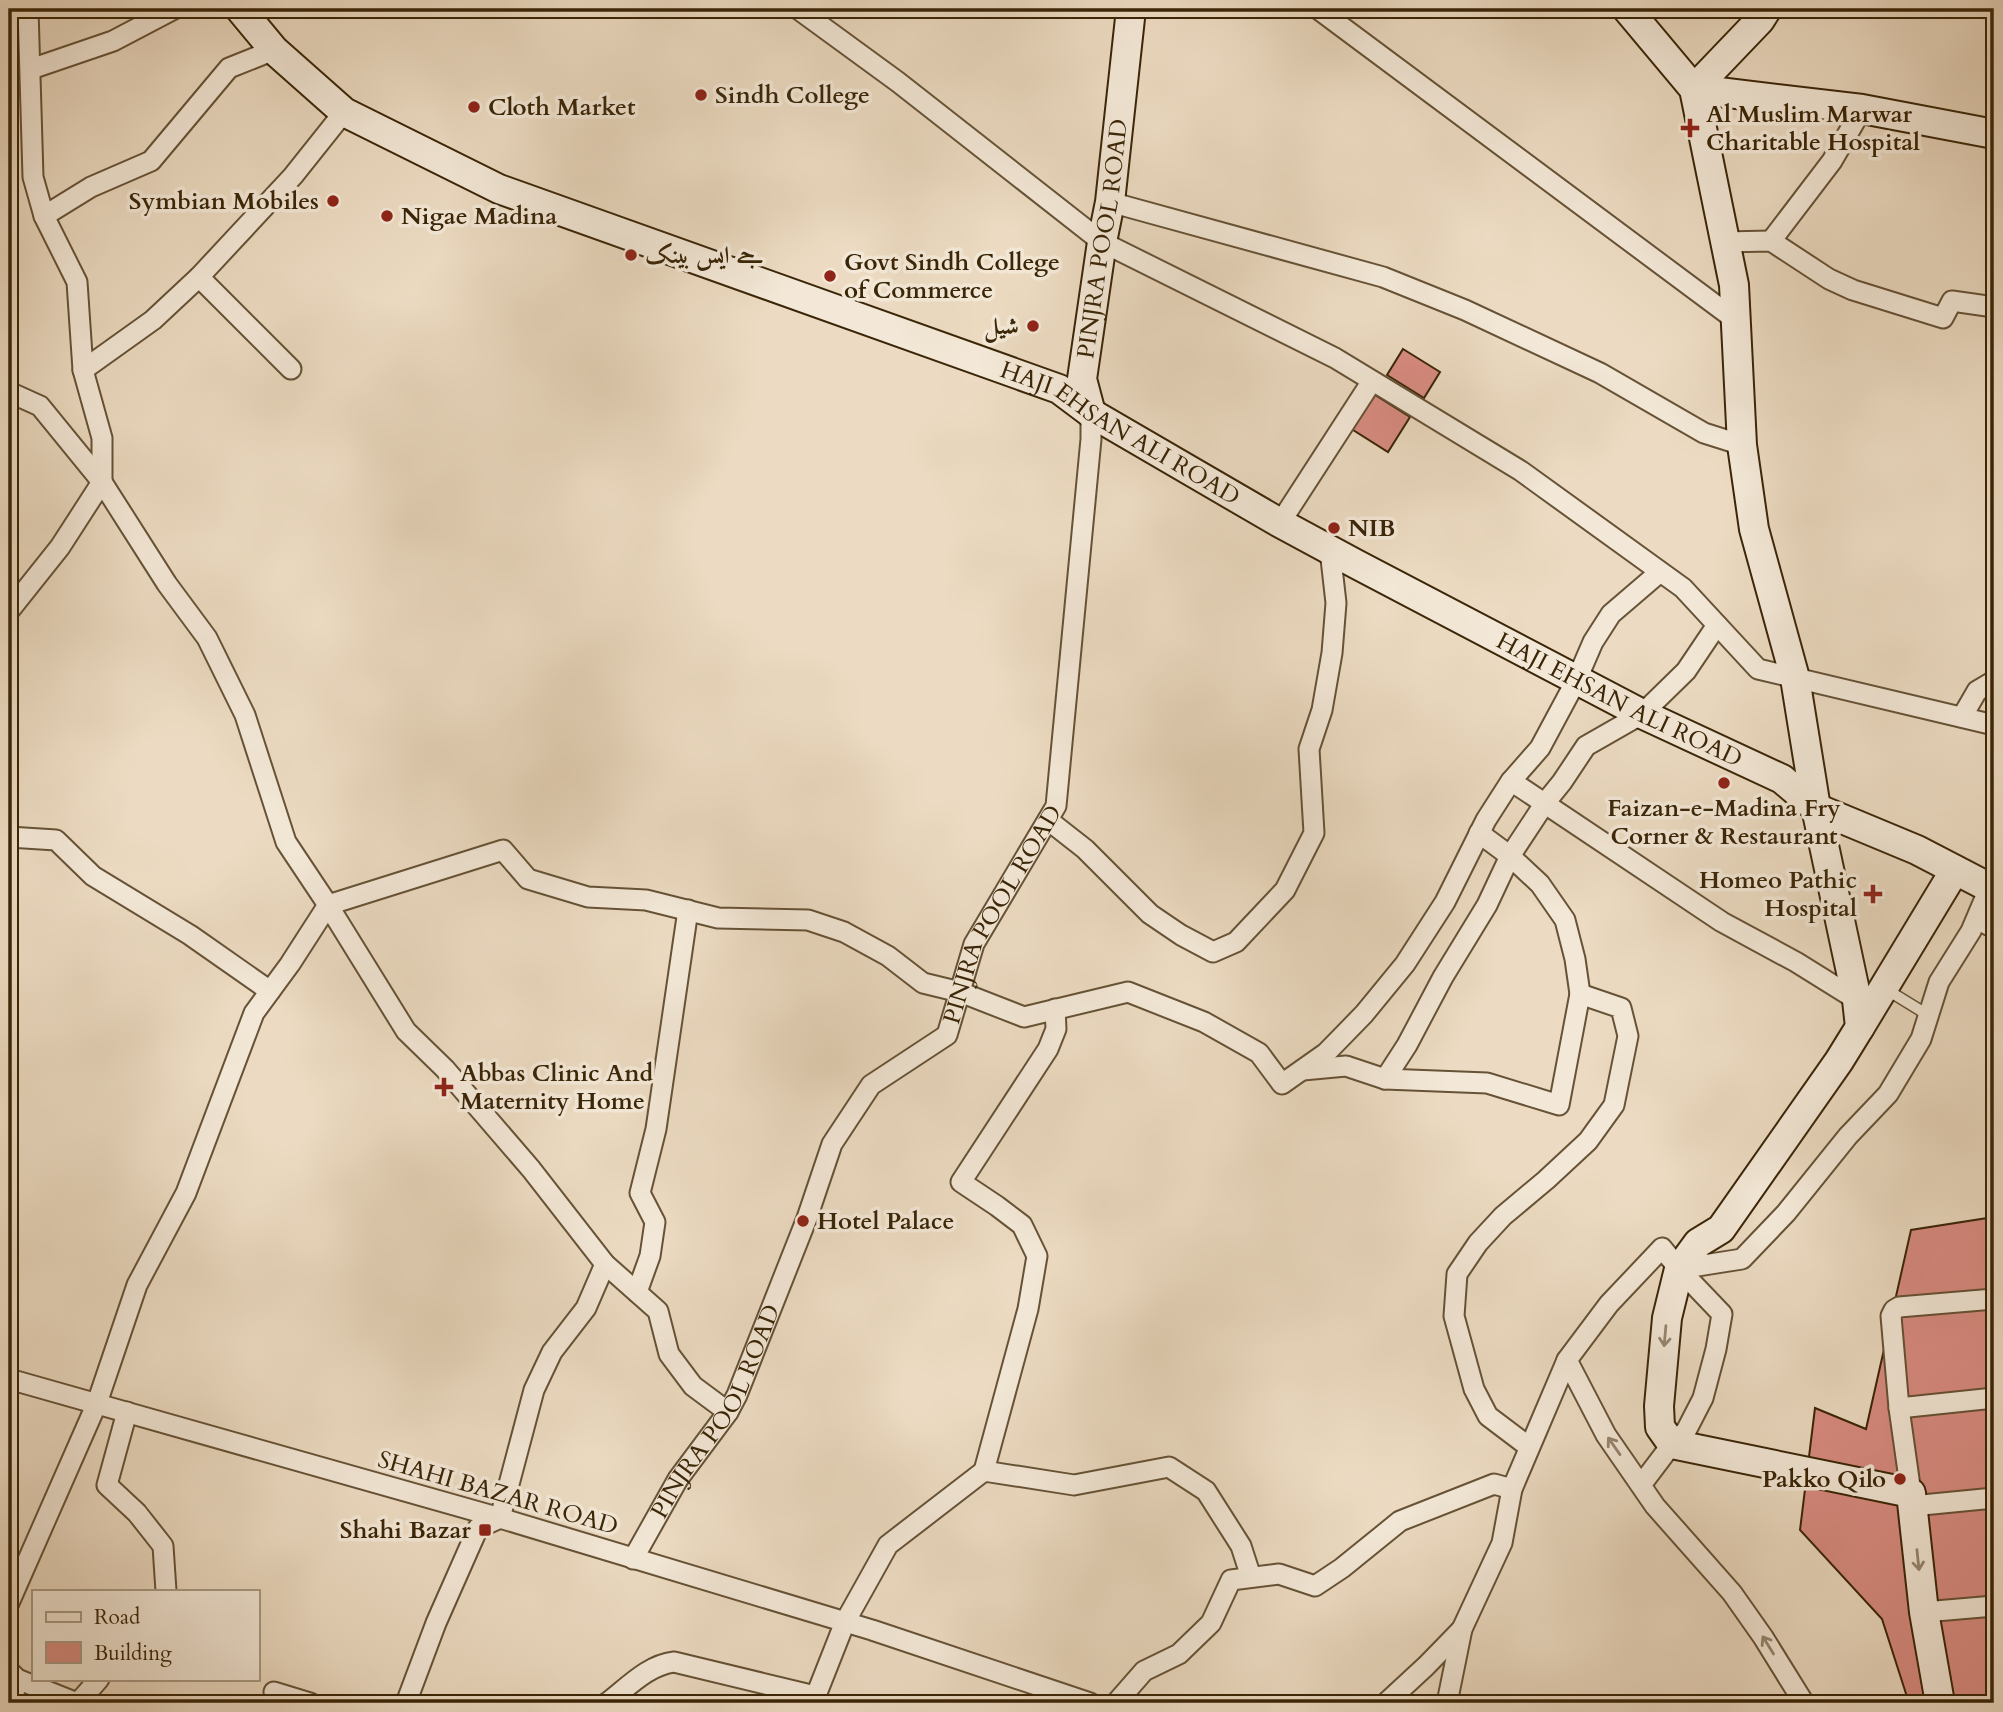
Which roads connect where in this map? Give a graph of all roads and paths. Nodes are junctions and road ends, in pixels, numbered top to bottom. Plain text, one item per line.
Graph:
1 (28, 9) edge
2 (174, 9) edge
3 (240, 9) edge
4 (798, 9) edge
5 (1131, 9) edge
6 (1318, 9) edge
7 (1627, 9) edge
8 (1759, 13) edge
9 (274, 50) junction
10 (31, 69) junction
11 (1694, 89) junction
12 (1862, 109) junction
13 (344, 112) junction
14 (1994, 134) edge
15 (1110, 202) junction
16 (44, 216) junction
17 (1771, 241) junction
18 (1102, 242) junction
19 (1724, 242) junction
20 (199, 277) junction
21 (1994, 307) edge
22 (1737, 321) junction
23 (291, 369) dead end
24 (83, 370) junction
25 (1372, 381) junction
26 (9, 391) edge
27 (1091, 413) junction
28 (1742, 445) junction
29 (102, 482) junction
30 (1280, 523) junction
31 (1330, 550) junction
32 (1660, 572) junction
33 (9, 611) edge
34 (1717, 625) junction
35 (1795, 678) junction
36 (1577, 679) junction
37 (1994, 681) edge
38 (1642, 715) junction
39 (1962, 717) junction
40 (1994, 725) edge
41 (1511, 781) junction
42 (1545, 803) junction
43 (1816, 808) junction
44 (1048, 820) junction
45 (1479, 833) junction
46 (9, 837) edge
47 (1510, 856) junction
48 (1955, 870) junction
49 (1993, 885) edge
50 (328, 905) junction
51 (688, 910) junction
52 (1985, 923) edge
53 (1884, 988) junction
54 (270, 991) junction
55 (960, 992) junction
56 (1580, 994) junction
57 (1055, 1009) junction
58 (1859, 1014) junction
59 (1928, 1015) junction
60 (1303, 1070) junction
61 (1385, 1079) junction
62 (605, 1264) junction
63 (1679, 1269) junction
64 (637, 1292) junction
65 (1994, 1299) edge
66 (1567, 1360) junction
67 (9, 1379) edge
68 (1994, 1398) edge
69 (97, 1403) junction
70 (1899, 1408) junction
71 (127, 1412) junction
72 (728, 1412) junction
73 (1672, 1444) junction
74 (1529, 1447) junction
75 (984, 1471) junction
76 (1641, 1485) junction
77 (1512, 1489) junction
78 (1994, 1498) edge
79 (1912, 1499) junction
80 (500, 1518) junction
81 (633, 1559) junction
82 (1251, 1577) junction
83 (166, 1590) edge
84 (9, 1603) edge
85 (1994, 1606) edge
86 (1924, 1612) junction
87 (845, 1622) junction
88 (1462, 1629) junction
89 (13, 1675) edge
90 (98, 1680) edge
91 (274, 1692) dead end
92 (814, 1700) edge
93 (1076, 1701) edge
94 (12, 1703) edge
95 (78, 1703) edge
96 (310, 1703) edge
97 (406, 1703) edge
98 (607, 1703) edge
99 (1116, 1703) edge
100 (1385, 1703) edge
101 (1447, 1703) edge
102 (1804, 1703) edge
103 (1940, 1703) edge

1 - 10 street
2 - 10 street
3 - 9 street, HAJI EHSAN ALI ROAD
4 - 18 street
5 - 15 street, PINJRA POOL ROAD
6 - 22 street
7 - 11 street
8 - 11 street
9 - 13 street, HAJI EHSAN ALI ROAD
9 - 16 street
10 - 16 street
11 - 12 street
11 - 19 street
12 - 14 street
12 - 17 street
13 - 20 street
13 - 27 street, HAJI EHSAN ALI ROAD
15 - 18 street, PINJRA POOL ROAD
15 - 28 street
16 - 24 street
17 - 19 street
17 - 21 street
18 - 25 street
18 - 27 street, PINJRA POOL ROAD
19 - 22 street
20 - 23 street
20 - 24 street
22 - 28 street
24 - 29 street
25 - 30 street
25 - 32 street
26 - 29 street
27 - 30 street, HAJI EHSAN ALI ROAD
27 - 44 street, PINJRA POOL ROAD
28 - 35 street
29 - 33 street
29 - 50 street
30 - 31 street, HAJI EHSAN ALI ROAD
31 - 36 street, HAJI EHSAN ALI ROAD
31 - 44 street
32 - 34 street
32 - 36 street
34 - 35 street
34 - 38 street
35 - 39 street
35 - 43 street
36 - 38 street, HAJI EHSAN ALI ROAD
36 - 41 street
37 - 39 street
38 - 42 street
38 - 43 street, HAJI EHSAN ALI ROAD
39 - 40 street
41 - 42 street
41 - 45 street
42 - 47 street
42 - 58 street
43 - 48 street, HAJI EHSAN ALI ROAD
43 - 58 street
44 - 55 street, PINJRA POOL ROAD
45 - 47 street
45 - 60 street
46 - 54 street
47 - 56 street
47 - 61 street
48 - 49 street, HAJI EHSAN ALI ROAD
48 - 53 street
49 - 52 street
50 - 51 street
50 - 54 street
50 - 62 street
51 - 55 street
51 - 64 street
52 - 59 street
53 - 58 street
53 - 59 lane
54 - 69 street
55 - 57 street
55 - 72 street, PINJRA POOL ROAD
56 - 61 street
56 - 74 street
57 - 60 street
57 - 75 street
58 - 63 street
59 - 63 street
60 - 61 street
62 - 64 street
62 - 80 street
63 - 66 street
63 -> 73 street
63 - 73 street
64 - 72 street
65 - 70 street
66 - 74 street
76 -> 66 street
67 - 69 street, SHAHI BAZAR ROAD
68 - 70 street
69 - 71 street, SHAHI BAZAR ROAD
69 - 84 street
70 - 79 street
71 - 80 street, SHAHI BAZAR ROAD
71 - 83 street
72 - 81 street, PINJRA POOL ROAD
73 - 76 street
73 - 79 street
74 - 77 street
75 - 82 street
75 - 87 street
102 -> 76 street
77 - 82 street
77 - 88 street
78 - 79 street
79 -> 86 street
80 - 81 street, SHAHI BAZAR ROAD
80 - 97 street
81 - 87 street, SHAHI BAZAR ROAD
82 - 99 street
85 - 86 street
86 - 103 street
87 - 92 street
87 - 93 street, SHAHI BAZAR ROAD
88 - 100 street
88 - 101 street
89 - 94 street
89 - 95 street
90 - 95 street
91 - 96 street
92 - 98 street

